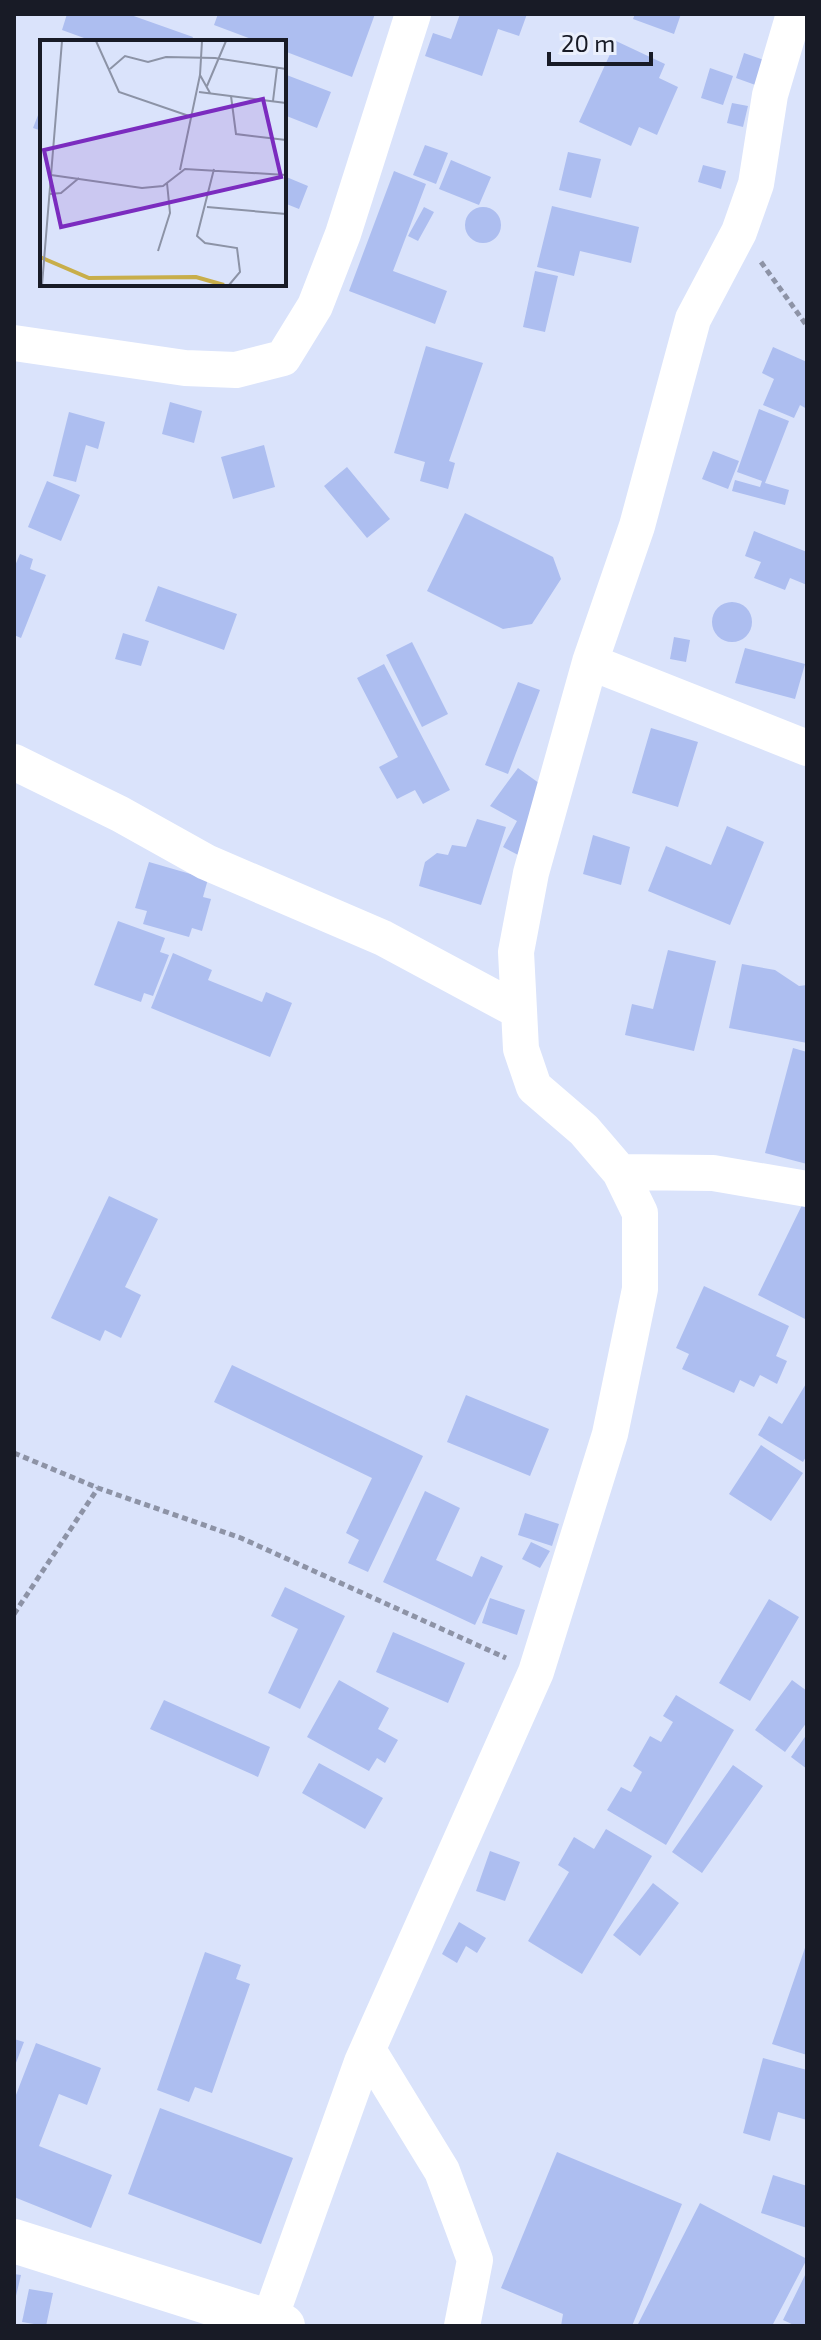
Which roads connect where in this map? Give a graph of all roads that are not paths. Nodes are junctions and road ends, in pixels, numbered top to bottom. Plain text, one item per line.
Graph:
1 (413, 14) edge
2 (794, 14) edge
3 (14, 343) edge
4 (590, 662) junction
5 (807, 748) edge
6 (14, 762) edge
7 (517, 1010) junction
8 (620, 1172) junction
9 (807, 1189) edge
10 (368, 2050) junction
11 (14, 2241) edge
12 (276, 2324) edge
13 (462, 2326) edge

1 - 3 street
2 - 4 street
4 - 5 street
4 - 7 street
6 - 7 street
7 - 8 street
8 - 9 street
8 - 10 street
10 - 12 street
10 - 13 street
11 - 12 street

